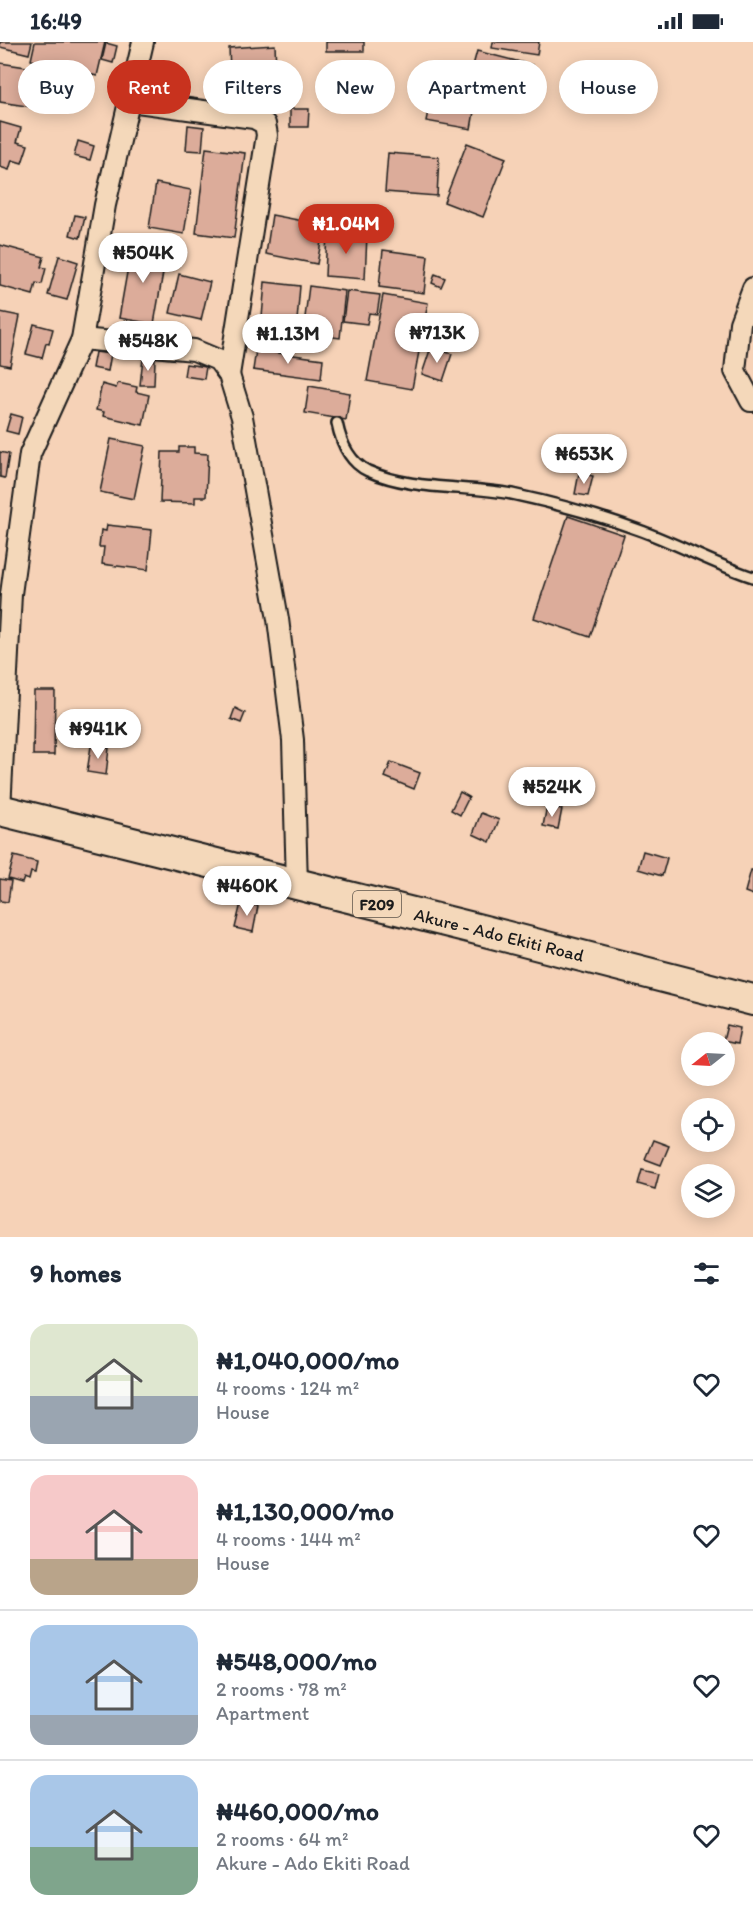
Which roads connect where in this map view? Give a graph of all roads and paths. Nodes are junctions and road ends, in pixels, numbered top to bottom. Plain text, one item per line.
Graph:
1 (143, 42) edge
2 (139, 60) edge
3 (191, 110) edge
4 (127, 114) edge
5 (753, 288) edge
6 (82, 339) junction
7 (229, 375) junction
8 (753, 401) edge
9 (336, 423) dead end
10 (753, 577) edge
11 (0, 810) edge
12 (297, 885) junction
13 (753, 1000) edge

1 - 2 street
3 - 7 street
4 - 6 street
5 - 8 street
6 - 7 street
6 - 11 street
7 - 12 street
9 - 10 lane
11 - 12 main road, Akure - Ado Ekiti Road / F209
12 - 13 main road, Akure - Ado Ekiti Road / F209

